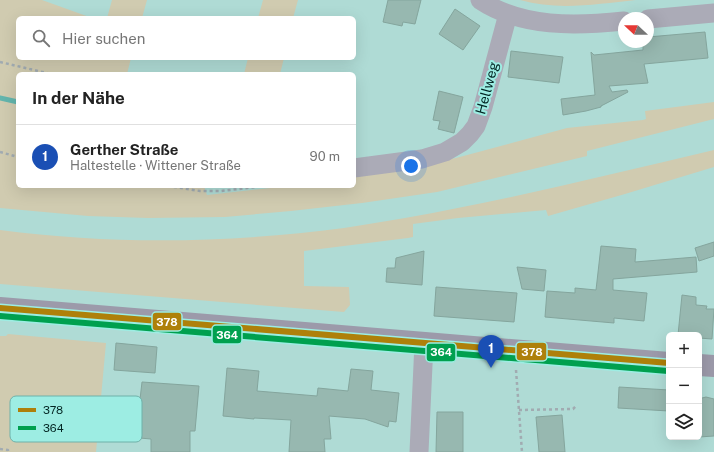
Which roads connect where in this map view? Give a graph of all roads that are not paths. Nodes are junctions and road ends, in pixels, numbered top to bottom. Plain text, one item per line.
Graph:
1 (480, 0) edge
2 (714, 13) edge
3 (508, 14) junction
4 (654, 18) edge
5 (618, 22) edge
6 (356, 168) edge
7 (0, 308) edge
8 (424, 343) junction
9 (666, 362) edge
10 (702, 365) edge
11 (714, 366) edge
12 (419, 452) edge

1 - 3 street
2 - 4 street
3 - 5 street
3 - 6 street, Hellweg
7 - 8 main road
8 - 9 main road
8 - 12 street
10 - 11 main road

